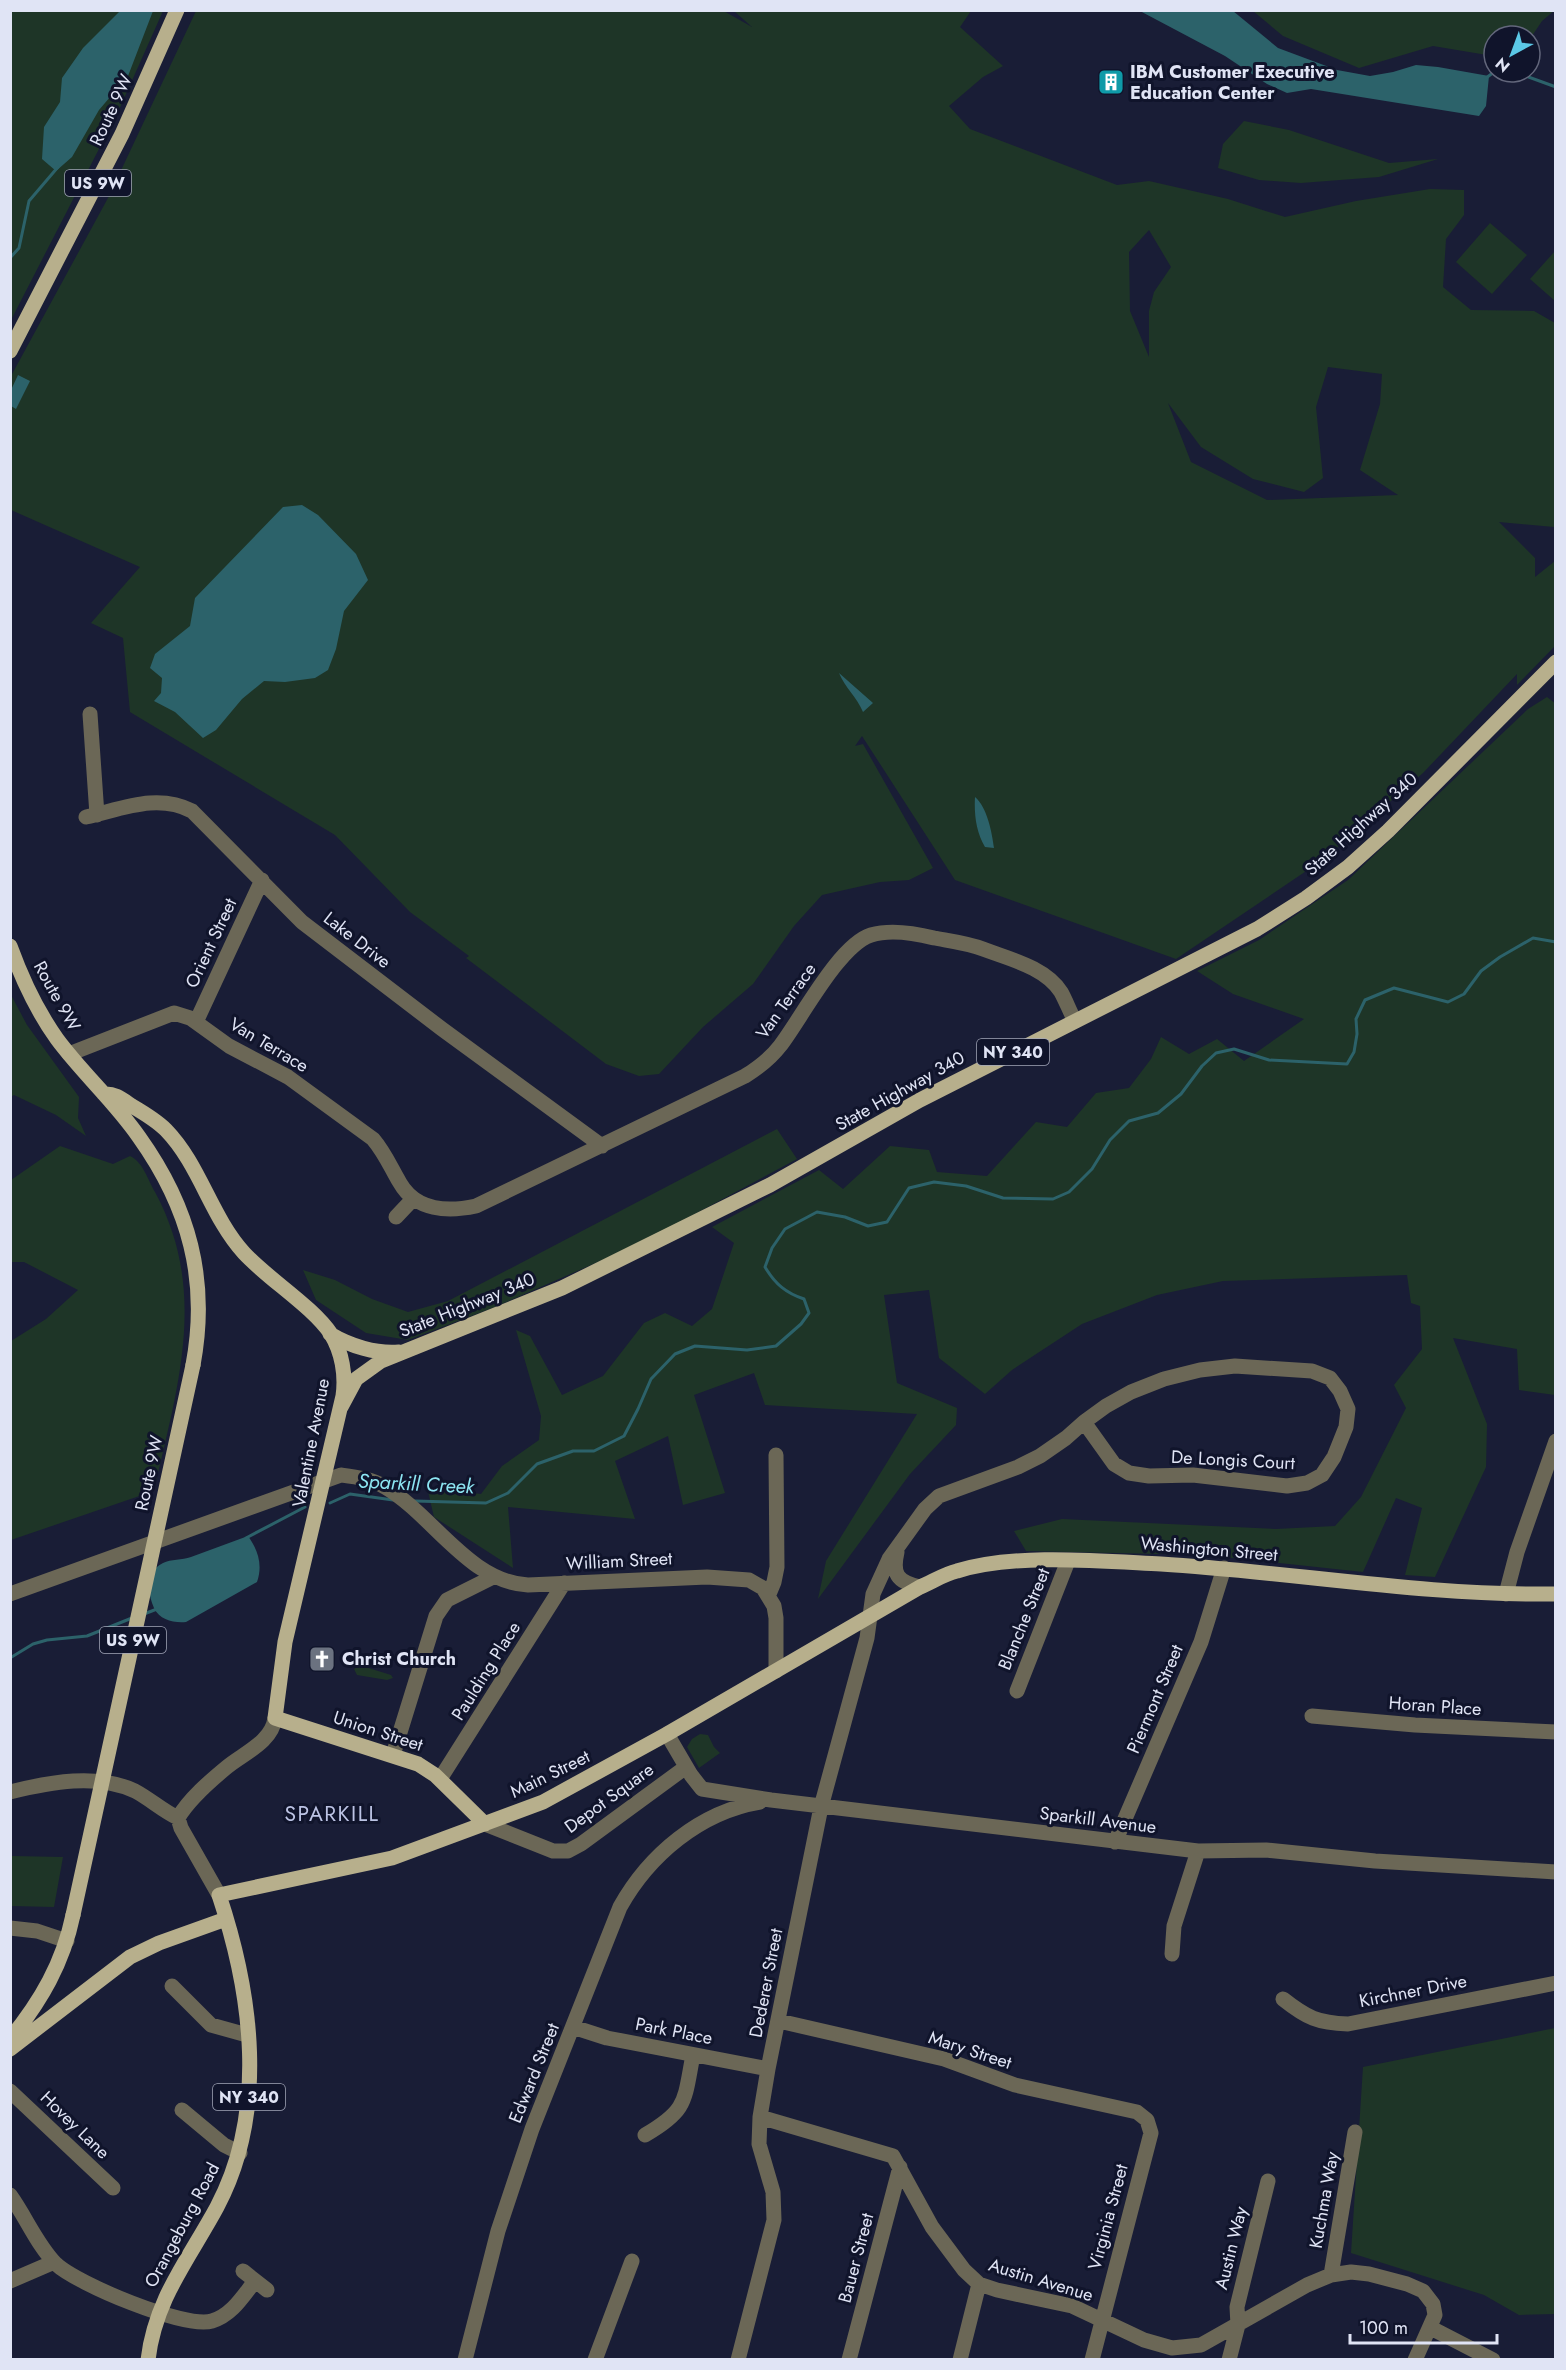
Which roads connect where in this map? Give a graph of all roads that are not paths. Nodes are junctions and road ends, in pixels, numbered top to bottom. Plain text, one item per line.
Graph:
1 (177, 10) edge
2 (10, 351) edge
3 (1556, 662) edge
4 (90, 714) dead end
5 (262, 880) junction
6 (10, 946) edge
7 (1075, 1021) junction
8 (196, 1022) junction
9 (69, 1054) junction
10 (104, 1094) junction
11 (602, 1146) junction
12 (413, 1199) junction
13 (396, 1217) dead end
14 (330, 1334) junction
15 (407, 1350) junction
16 (341, 1407) junction
17 (1084, 1422) junction
18 (1556, 1441) edge
19 (777, 1455) dead end
20 (324, 1481) junction
21 (898, 1546) junction
22 (1068, 1561) junction
23 (1224, 1568) junction
24 (493, 1577) junction
25 (564, 1583) junction
26 (920, 1587) junction
27 (10, 1594) edge
28 (769, 1594) junction
29 (1506, 1594) junction
30 (1556, 1594) edge
31 (870, 1616) junction
32 (776, 1671) junction
33 (1017, 1691) dead end
34 (1312, 1716) dead end
35 (275, 1718) junction
36 (1556, 1732) edge
37 (667, 1734) junction
38 (393, 1755) junction
39 (686, 1767) junction
40 (440, 1779) junction
41 (702, 1789) junction
42 (10, 1792) edge
43 (771, 1800) junction
44 (820, 1807) junction
45 (178, 1818) junction
46 (485, 1824) junction
47 (691, 1829) junction
48 (1115, 1842) junction
49 (1198, 1851) junction
50 (1556, 1872) edge
51 (219, 1895) junction
52 (226, 1919) junction
53 (10, 1928) edge
54 (67, 1941) junction
55 (1172, 1954) dead end
56 (1556, 1983) edge
57 (172, 1986) dead end
58 (1283, 1999) dead end
59 (779, 2021) junction
60 (573, 2027) junction
61 (247, 2035) junction
62 (10, 2039) edge
63 (10, 2049) edge
64 (693, 2055) junction
65 (768, 2069) junction
66 (10, 2091) edge
67 (182, 2110) dead end
68 (760, 2117) junction
69 (1147, 2120) joint
70 (1355, 2132) dead end
71 (645, 2135) dead end
72 (240, 2153) junction
73 (900, 2167) junction
74 (1268, 2181) dead end
75 (113, 2188) dead end
76 (10, 2195) edge
77 (632, 2261) dead end
78 (54, 2262) junction
79 (1330, 2275) junction
80 (10, 2281) edge
81 (979, 2284) junction
82 (267, 2290) dead end
83 (158, 2312) junction
84 (1102, 2320) junction
85 (1238, 2325) junction
86 (1431, 2328) junction
87 (148, 2360) edge
88 (465, 2360) edge
89 (595, 2360) edge
90 (738, 2360) edge
91 (849, 2360) edge
92 (960, 2360) edge
93 (1092, 2360) edge
94 (1229, 2360) edge
95 (1415, 2360) edge
96 (1493, 2360) edge

1 - 2 main road, Route 9W / US 9W
3 - 7 main road, State Highway 340 / NY 340
4 - 5 street, Lake Drive
5 - 8 street, Orient Street
5 - 11 street, Lake Drive
6 - 9 main road, Route 9W / US 9W
7 - 11 street, Van Terrace
7 - 15 main road, State Highway 340 / NY 340
8 - 9 street, Van Terrace
8 - 12 street, Van Terrace
9 - 10 main road, Route 9W / US 9W
10 - 14 main road, Valentine Avenue
10 - 54 main road, Route 9W / US 9W, bridge
11 - 12 street, Van Terrace
12 - 13 street
14 - 15 main road
14 - 16 main road, Valentine Avenue
15 - 16 main road, State Highway 340 / NY 340
16 - 20 main road, Valentine Avenue / NY 340
17 - 17 street, De Longis Court
17 - 21 street, De Longis Court
18 - 29 street
19 - 28 street
20 - 24 street, William Street
20 - 27 street
20 - 35 main road, Valentine Avenue / NY 340
21 - 26 street
21 - 31 street, Dederer Street
22 - 23 main road, Washington Street
22 - 26 main road, Washington Street
22 - 33 street, Blanche Street
23 - 29 main road, Washington Street
23 - 48 street, Piermont Street
24 - 25 street, William Street
24 - 38 street
25 - 28 street, William Street
25 - 40 street, Paulding Place
26 - 31 main road, Washington Street
28 - 32 street
29 - 30 main road, Washington Street
31 - 32 main road, Main Street
31 - 44 street, Dederer Street
32 - 37 main road, Main Street
34 - 36 street, Horan Place
35 - 38 main road, Union Street
35 - 45 street, Valentine Avenue
37 - 39 street
37 - 46 main road, Main Street
38 - 40 main road, Union Street
39 - 41 street
39 - 46 street, Depot Square
40 - 46 main road, Union Street
41 - 43 street, Sparkill Avenue
41 - 47 street
42 - 45 street
43 - 44 street, Sparkill Avenue
43 - 47 street
44 - 48 street, Sparkill Avenue
44 - 59 street, Dederer Street
45 - 51 street
46 - 51 main road, Main Street
47 - 60 street, Edward Street
48 - 49 street, Sparkill Avenue
49 - 50 street, Sparkill Avenue
49 - 55 street
51 - 52 main road, Orangeburg Road / NY 340
52 - 61 main road, Orangeburg Road / NY 340
52 - 63 main road
53 - 54 street
54 - 62 main road, Route 9W / US 9W
56 - 58 street, Kirchner Drive
57 - 61 street
59 - 65 street, Dederer Street
59 - 69 street, Mary Street
60 - 64 street, Park Place
60 - 88 street, Edward Street
61 - 72 main road, Orangeburg Road / NY 340
64 - 65 street, Park Place
64 - 71 street
65 - 68 street, Dederer Street
66 - 75 street, Hovey Lane
67 - 72 street
68 - 73 street, Austin Avenue
68 - 90 street, Dederer Street
69 - 84 street, Virginia Street
70 - 79 street, Kuchma Way
72 - 83 main road, Orangeburg Road / NY 340
73 - 81 street, Austin Avenue
73 - 91 street, Bauer Street
74 - 85 street, Austin Way
76 - 78 street
77 - 89 street
78 - 80 street
78 - 83 street
79 - 85 street, Austin Avenue
79 - 86 street, Austin Avenue
81 - 84 street, Austin Avenue
81 - 92 street
82 - 83 street
83 - 87 main road, Orangeburg Road / NY 340
84 - 85 street, Austin Avenue
84 - 93 street, Virginia Street
85 - 94 street, Austin Way
86 - 95 street
86 - 96 street

